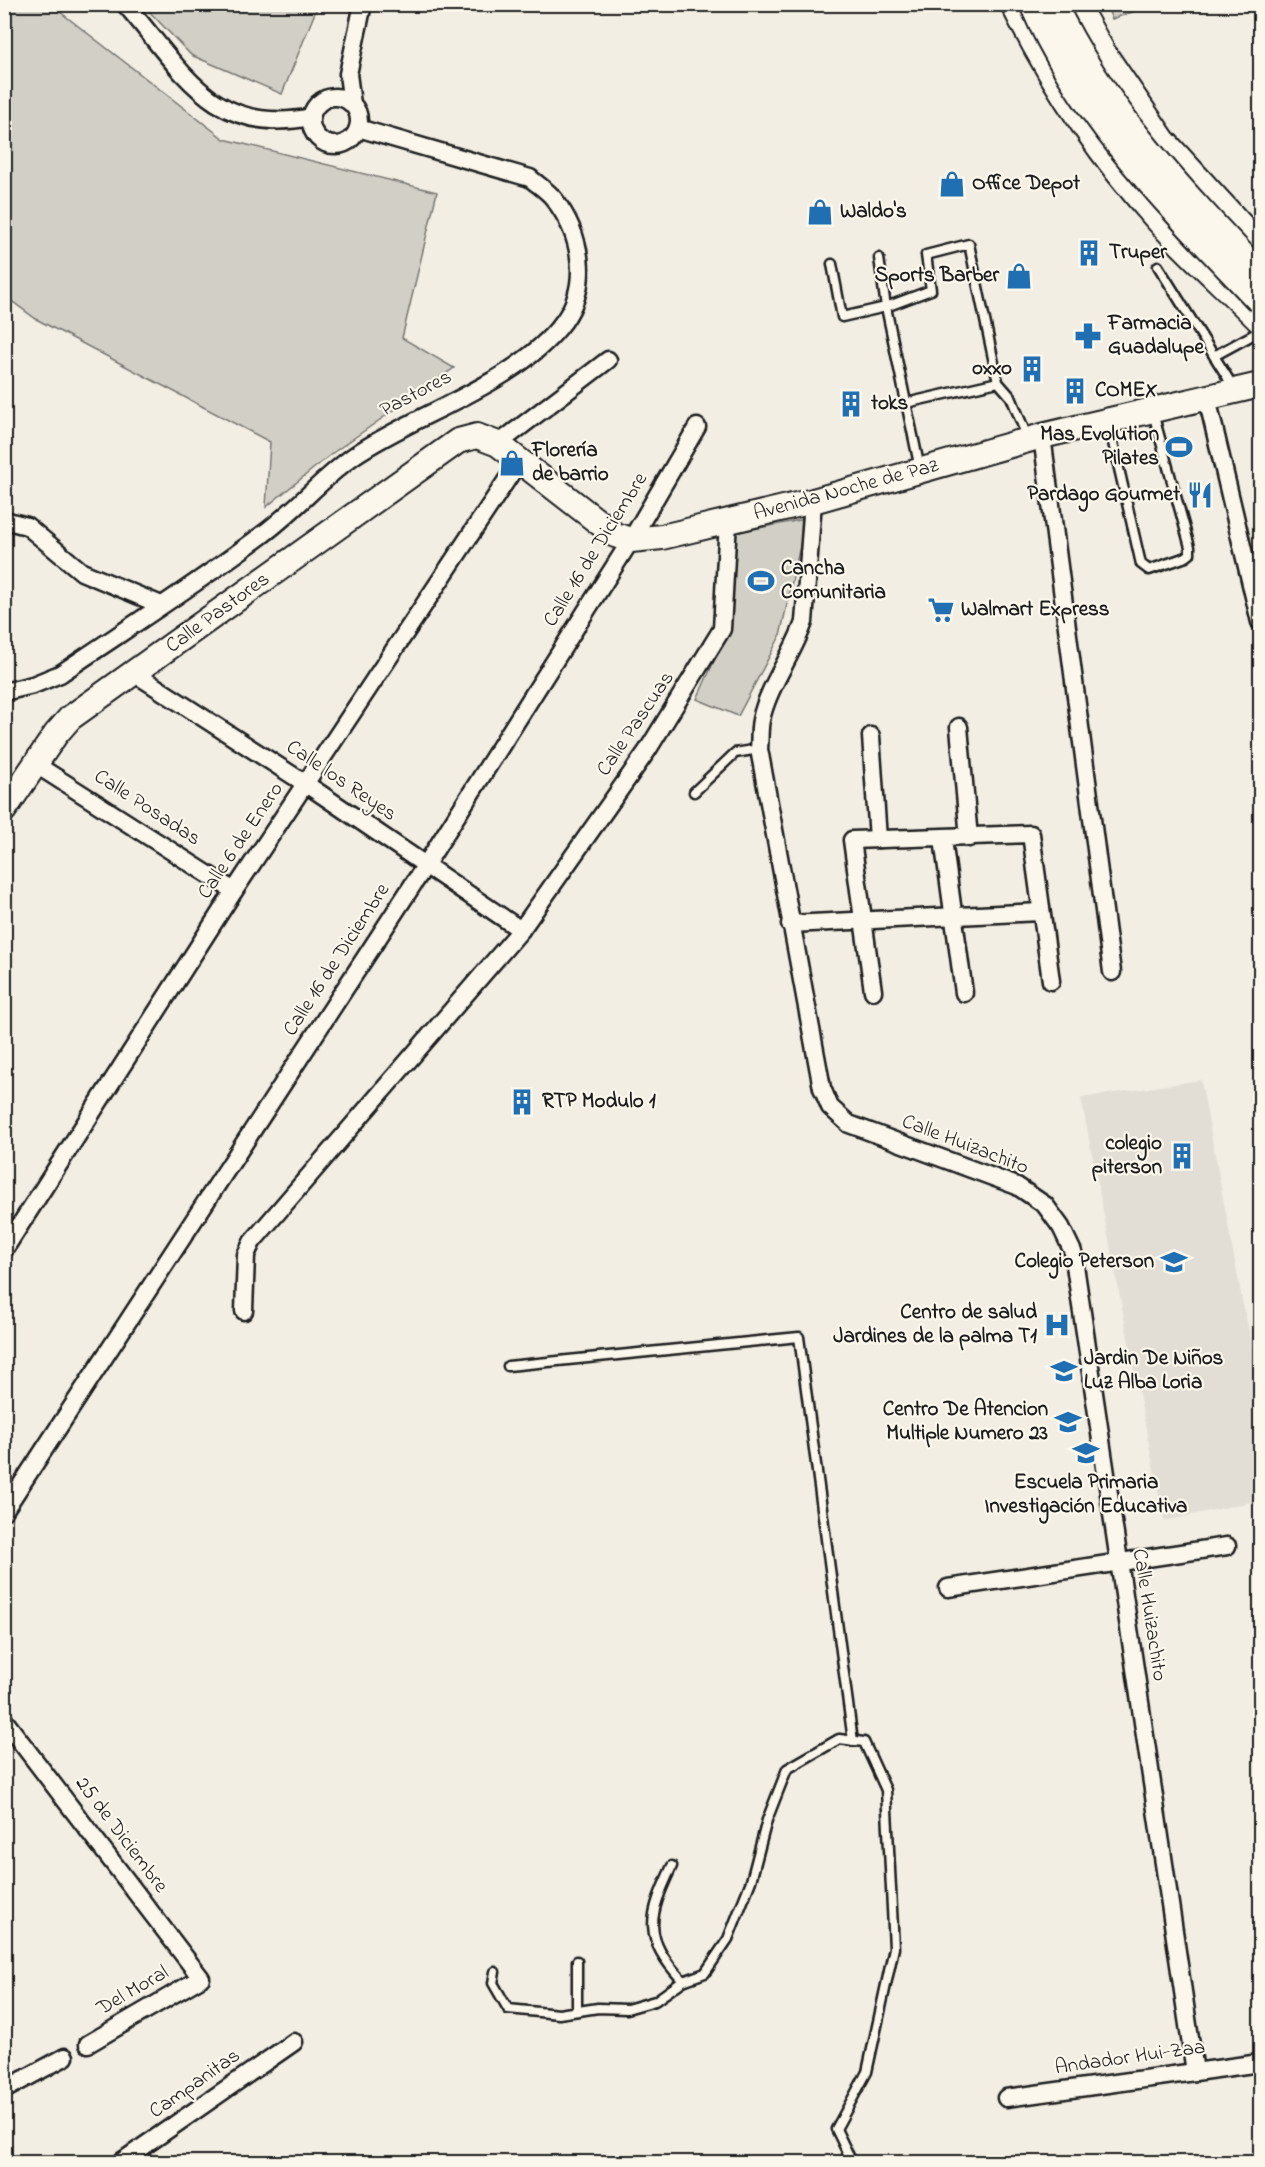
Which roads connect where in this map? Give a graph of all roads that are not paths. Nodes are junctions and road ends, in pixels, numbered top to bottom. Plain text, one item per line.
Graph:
1 (125, 4) edge
2 (363, 4) edge
3 (1013, 4) edge
4 (1032, 4) edge
5 (1054, 4) edge
6 (1076, 4) edge
7 (348, 74) junction
8 (332, 97) junction
9 (352, 104) junction
10 (311, 117) junction
11 (358, 128) junction
12 (1202, 182) junction
13 (1158, 220) junction
14 (1260, 246) edge
15 (879, 258) dead end
16 (832, 264) dead end
17 (1158, 266) dead end
18 (1260, 273) edge
19 (1260, 302) edge
20 (886, 308) junction
21 (1260, 321) edge
22 (1260, 331) edge
23 (1214, 356) junction
24 (608, 360) dead end
25 (998, 382) junction
26 (1260, 385) edge
27 (1236, 391) junction
28 (1207, 398) junction
29 (906, 403) junction
30 (1152, 411) junction
31 (1108, 421) junction
32 (697, 427) dead end
33 (1035, 438) junction
34 (498, 444) junction
35 (520, 460) junction
36 (920, 471) junction
37 (813, 501) junction
38 (4, 520) edge
39 (728, 521) junction
40 (631, 540) junction
41 (161, 605) junction
42 (1260, 622) edge
43 (134, 673) junction
44 (4, 692) edge
45 (959, 727) dead end
46 (871, 736) dead end
47 (759, 748) junction
48 (35, 764) junction
49 (306, 784) junction
50 (694, 792) dead end
51 (4, 810) edge
52 (969, 838) junction
53 (878, 839) junction
54 (943, 839) junction
55 (425, 866) junction
56 (234, 891) junction
57 (1041, 912) junction
58 (954, 917) junction
59 (863, 919) junction
60 (790, 924) junction
61 (521, 930) junction
62 (1112, 972) dead end
63 (1051, 981) dead end
64 (873, 991) dead end
65 (964, 993) dead end
66 (4, 1250) edge
67 (244, 1311) dead end
68 (508, 1366) dead end
69 (4, 1511) edge
70 (1227, 1546) dead end
71 (1118, 1562) junction
72 (948, 1588) dead end
73 (4, 1720) edge
74 (853, 1741) junction
75 (672, 1866) dead end
76 (577, 1961) dead end
77 (495, 1972) dead end
78 (201, 1978) joint
79 (683, 1981) junction
80 (576, 2011) junction
81 (294, 2042) dead end
82 (88, 2044) dead end
83 (65, 2057) dead end
84 (1260, 2063) edge
85 (1195, 2072) junction
86 (4, 2090) edge
87 (1006, 2098) dead end
88 (121, 2163) edge
89 (852, 2163) edge

1 - 10 street
2 - 7 street
3 - 13 street
4 - 19 street, bridge
5 - 18 street, bridge
6 - 12 street
7 - 8 street
7 - 9 street
8 - 9 street
8 - 10 street
9 - 11 street
10 - 11 street
11 - 41 street, Pastores
12 - 13 street
12 - 14 street
13 - 21 street
15 - 20 lane
16 - 20 lane
17 - 23 lane
20 - 25 lane
20 - 29 lane
22 - 23 lane
23 - 27 lane
24 - 34 street
25 - 29 lane
25 - 33 lane
26 - 27 street, Avenida Noche de Paz
27 - 28 street, Avenida Noche de Paz
28 - 30 street, Avenida Noche de Paz
28 - 42 street
29 - 36 lane
30 - 31 street, Avenida Noche de Paz
30 - 31 lane
31 - 33 street, Avenida Noche de Paz
32 - 40 street, Calle 16 de Diciembre
33 - 36 street, Avenida Noche de Paz
33 - 62 street
34 - 35 street
34 - 43 street, Calle Pastores
35 - 40 street
35 - 49 street, Calle 6 de Enero
36 - 37 street, Avenida Noche de Paz
37 - 39 street, Avenida Noche de Paz
37 - 47 street, Calle Huizachito
38 - 41 street
39 - 40 street, Avenida Noche de Paz
39 - 61 street, Calle Pascuas
40 - 55 street, Calle 16 de Diciembre
41 - 44 street, Pastores
43 - 48 street, Calle Pastores
43 - 49 street, Calle los Reyes
45 - 52 street
46 - 53 street
47 - 50 lane
47 - 60 street, Calle Huizachito
48 - 51 street, Calle Pastores
48 - 56 street, Calle Posadas
49 - 55 street, Calle los Reyes
49 - 56 street, Calle 6 de Enero
52 - 54 street
52 - 57 street
53 - 54 street
53 - 59 street
54 - 58 street
55 - 61 street, Calle los Reyes
55 - 69 street, Calle 16 de Diciembre
56 - 66 street, Calle 6 de Enero
57 - 58 street
57 - 63 street
58 - 59 street
58 - 65 street
59 - 60 street
59 - 64 street
60 - 71 street, Calle Huizachito
61 - 67 street, Calle Pascuas
68 - 74 lane
70 - 71 street
71 - 72 street
71 - 85 street, Calle Huizachito
73 - 78 street, 25 de Diciembre
74 - 79 lane
74 - 89 lane
75 - 79 lane
76 - 80 lane
77 - 80 lane
78 - 82 street, Del Moral
79 - 80 lane
81 - 88 street, Campanitas
83 - 86 street
84 - 85 street, Andador Hui-Zaa
85 - 87 street, Andador Hui-Zaa

